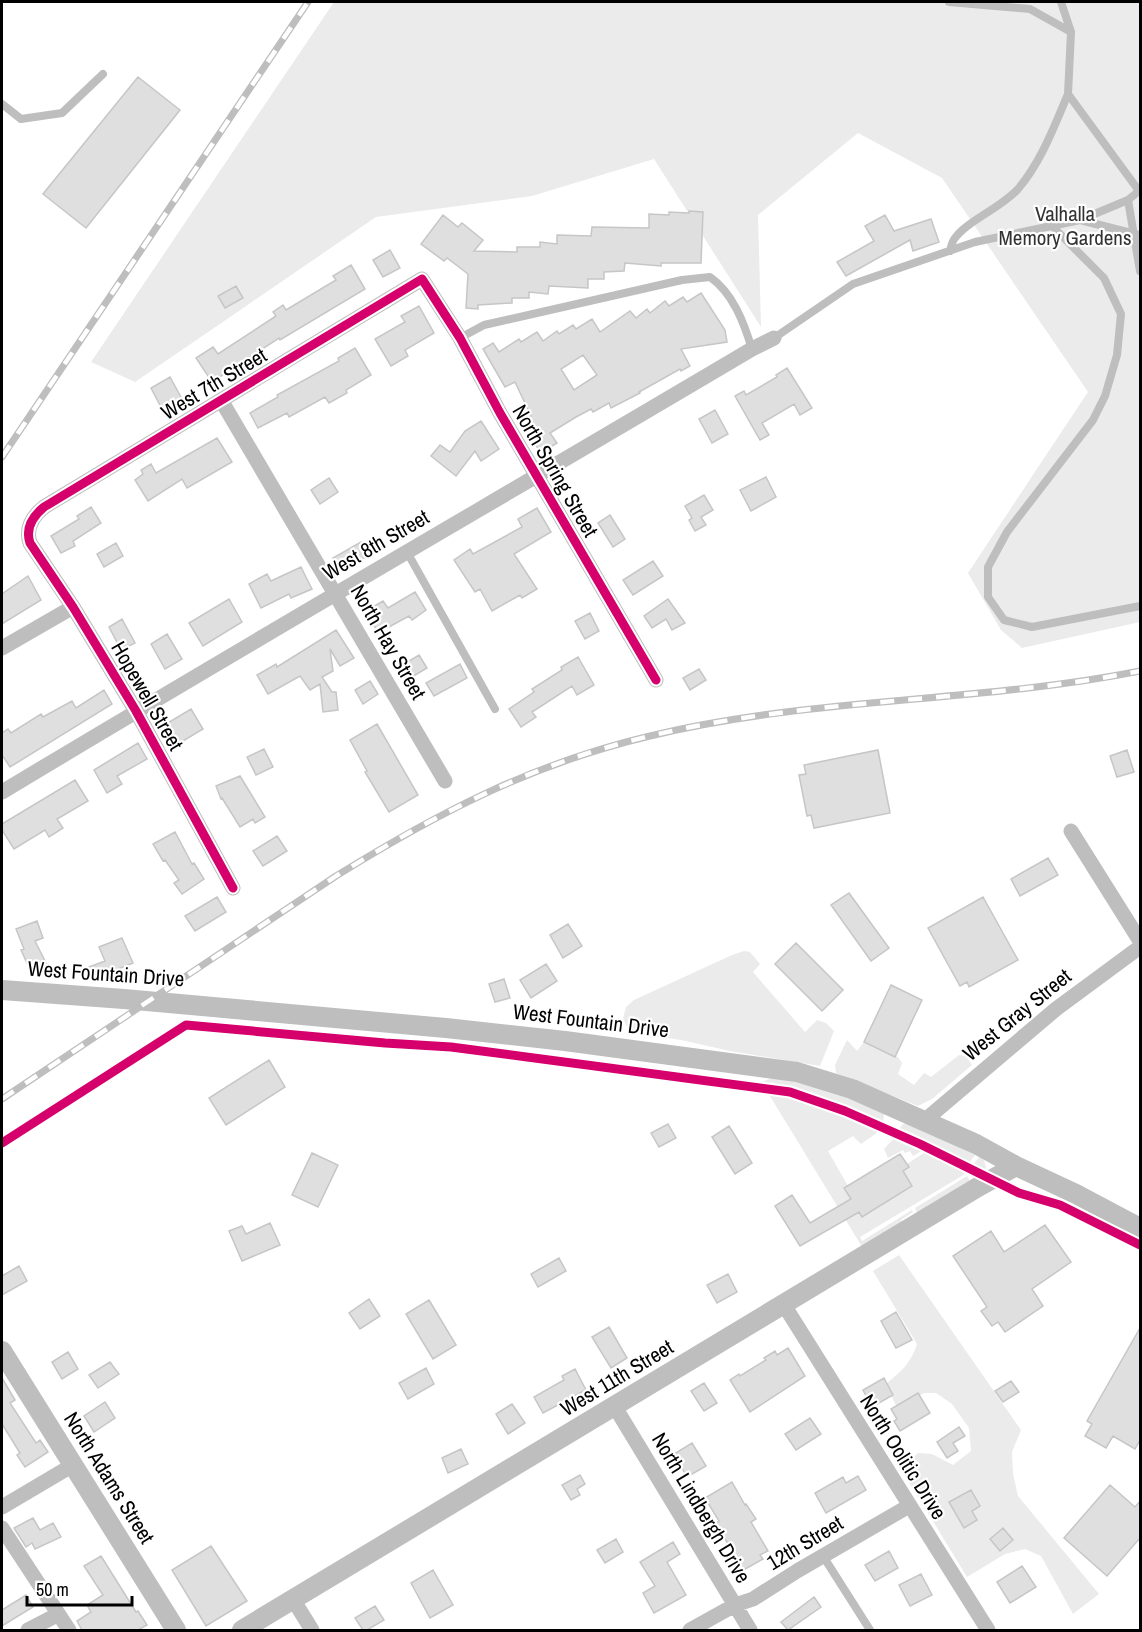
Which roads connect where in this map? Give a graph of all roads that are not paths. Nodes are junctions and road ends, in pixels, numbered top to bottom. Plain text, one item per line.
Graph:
1 (949, 2) edge
2 (1061, 2) edge
3 (1009, 4) edge
4 (1032, 5) edge
5 (1071, 32) junction
6 (103, 74) dead end
7 (1068, 94) junction
8 (2, 104) edge
9 (1140, 191) edge
10 (1128, 200) junction
11 (1080, 220) junction
12 (1052, 226) junction
13 (1138, 235) edge
14 (950, 251) junction
15 (1140, 271) edge
16 (422, 279) joint
17 (460, 338) junction
18 (774, 338) joint
19 (752, 348) junction
20 (221, 400) junction
21 (537, 477) junction
22 (29, 526) joint
23 (407, 552) junction
24 (335, 593) junction
25 (1140, 606) edge
26 (73, 607) junction
27 (2, 648) edge
28 (656, 680) dead end
29 (495, 710) dead end
30 (136, 711) junction
31 (445, 781) dead end
32 (2, 792) edge
33 (1071, 831) dead end
34 (233, 888) dead end
35 (1140, 941) edge
36 (1140, 947) edge
37 (2, 990) edge
38 (924, 1121) junction
39 (1016, 1166) junction
40 (1140, 1228) edge
41 (784, 1305) junction
42 (2, 1351) edge
43 (615, 1407) junction
44 (73, 1466) junction
45 (909, 1506) junction
46 (2, 1507) edge
47 (2, 1528) edge
48 (823, 1556) junction
49 (294, 1601) junction
50 (735, 1605) junction
51 (57, 1615) junction
52 (28, 1630) edge
53 (69, 1630) edge
54 (176, 1630) edge
55 (242, 1630) edge
56 (312, 1630) edge
57 (690, 1630) edge
58 (750, 1630) edge
59 (870, 1630) edge
60 (988, 1630) edge

1 - 3 lane
2 - 5 lane
3 - 4 lane
4 - 5 lane
5 - 7 lane
6 - 8 lane
7 - 9 lane
7 - 14 lane
9 - 10 lane
10 - 11 lane
10 - 13 lane
11 - 12 lane
11 - 13 lane
12 - 14 lane
12 - 25 lane
13 - 15 lane
14 - 18 lane
16 - 17 street, North Spring Street
16 - 20 street, West 7th Street
17 - 19 lane
17 - 21 street, North Spring Street
18 - 19 street, West 8th Street
19 - 21 street, West 8th Street
20 - 22 street, West 7th Street
20 - 24 street, North Hay Street
21 - 23 street, West 8th Street
21 - 28 street, North Spring Street
22 - 26 street, Hopewell Street
23 - 24 street, West 8th Street
23 - 29 lane
24 - 30 street, West 8th Street
24 - 31 street, North Hay Street
26 - 27 street
26 - 30 street, Hopewell Street
30 - 32 street, West 8th Street
30 - 34 street, Hopewell Street
33 - 35 street
36 - 38 street, West Gray Street
37 - 38 street, West Fountain Drive
38 - 39 street, West Fountain Drive
39 - 40 street, West Fountain Drive
39 - 41 street, West 11th Street
41 - 43 street, West 11th Street
41 - 45 street, North Oolitic Drive
42 - 44 street, North Adams Street
43 - 49 street, West 11th Street
43 - 50 street, North Lindbergh Drive
44 - 46 street
44 - 54 street, North Adams Street
45 - 48 street, 12th Street
45 - 60 street, North Oolitic Drive
47 - 51 street
48 - 50 street, 12th Street
48 - 59 lane
49 - 55 street, West 11th Street
49 - 56 street
50 - 57 street, 12th Street
50 - 58 street, North Lindbergh Drive
51 - 52 street
51 - 53 street

